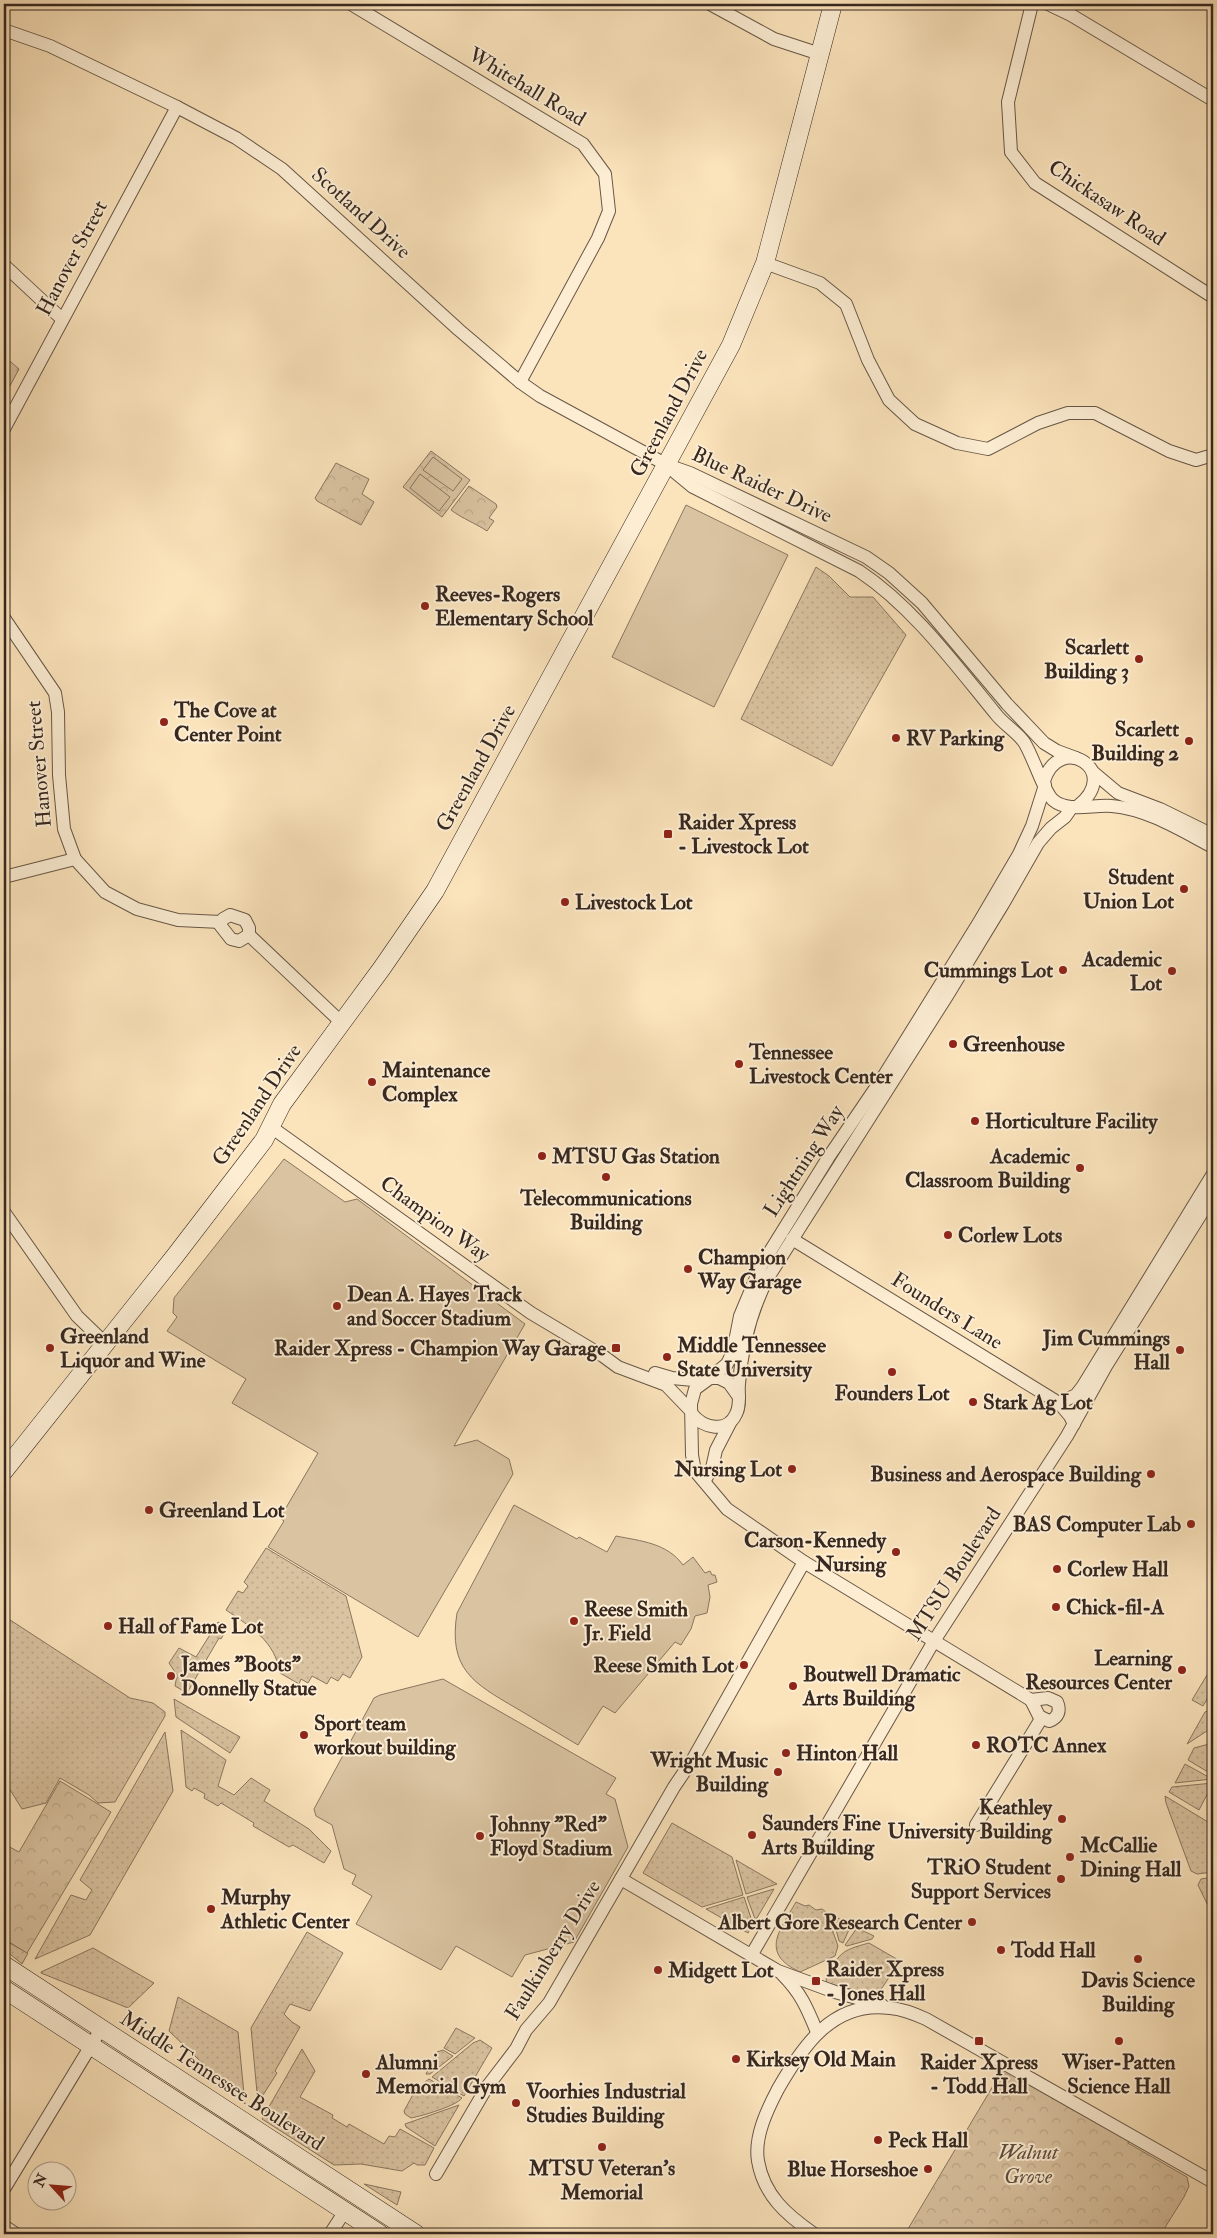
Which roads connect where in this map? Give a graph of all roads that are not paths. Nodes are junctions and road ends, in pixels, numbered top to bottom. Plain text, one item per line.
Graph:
1 (351, 4) edge
2 (710, 4) edge
3 (833, 4) edge
4 (1032, 4) edge
5 (1048, 4) edge
6 (4, 30) edge
7 (820, 54) junction
8 (1213, 100) edge
9 (177, 107) junction
10 (764, 263) junction
11 (4, 265) edge
12 (1213, 297) edge
13 (62, 319) junction
14 (520, 382) junction
15 (4, 429) edge
16 (1213, 455) edge
17 (667, 465) junction
18 (4, 618) edge
19 (1076, 758) junction
20 (1093, 772) junction
21 (1044, 783) junction
22 (1075, 806) junction
23 (1213, 835) edge
24 (1213, 847) edge
25 (75, 859) junction
26 (4, 877) edge
27 (221, 922) junction
28 (249, 935) junction
29 (342, 1023) junction
30 (272, 1127) junction
31 (1213, 1174) edge
32 (1213, 1195) edge
33 (4, 1212) edge
34 (792, 1239) junction
35 (104, 1343) junction
36 (603, 1356) junction
37 (707, 1379) junction
38 (739, 1397) junction
39 (1059, 1404) junction
40 (691, 1413) junction
41 (730, 1423) junction
42 (1074, 1424) junction
43 (6, 1464) edge
44 (705, 1480) junction
45 (804, 1562) junction
46 (934, 1641) junction
47 (1032, 1700) junction
48 (1041, 1719) junction
49 (976, 1825) dead end
50 (621, 1879) junction
51 (752, 1954) junction
52 (4, 1965) edge
53 (778, 1971) junction
54 (4, 1990) edge
55 (889, 2007) junction
56 (101, 2029) junction
57 (817, 2032) junction
58 (90, 2046) junction
59 (436, 2174) dead end
60 (1213, 2182) edge
61 (4, 2189) edge
62 (345, 2211) junction
63 (4, 2226) edge
64 (16, 2234) edge
65 (330, 2234) edge
66 (380, 2234) edge
67 (416, 2234) edge
68 (814, 2234) edge

1 - 14 street, Whitehall Road
2 - 7 street
3 - 7 street, Greenland Drive
4 - 12 street, Chickasaw Road
5 - 8 street
6 - 9 street, Scotland Drive
7 - 10 street, Greenland Drive
9 - 13 street, Hanover Street
9 - 14 street, Scotland Drive
10 - 16 street
10 - 17 street, Greenland Drive
11 - 13 street
13 - 15 street, Hanover Street
14 - 17 street, Scotland Drive
17 - 19 street, Blue Raider Drive
17 - 21 street, Blue Raider Drive
17 - 29 street, Greenland Drive
18 - 25 street, Hanover Street
19 - 20 street
19 - 21 street
20 - 22 street
20 - 23 street
21 - 22 street
21 - 37 street, Lightning Way
22 - 24 street
22 - 34 street, Lightning Way
25 - 26 street
25 - 27 street
27 - 28 street
27 - 28 street
28 - 29 street
29 - 30 street, Greenland Drive
30 - 35 street, Greenland Drive
30 - 36 street, Champion Way
31 - 39 street
32 - 42 street, MTSU Boulevard
33 - 35 street
34 - 38 street, Lightning Way
34 - 39 street, Founders Lane
35 - 43 street, Greenland Drive
36 - 37 street, Champion Way
36 - 40 street, Champion Way
37 - 38 street
37 - 40 street
38 - 41 street
39 - 42 street, Founders Lane
40 - 41 street
40 - 44 street
41 - 44 street
42 - 46 street, MTSU Boulevard
44 - 45 street
45 - 46 street
45 - 50 street, Faulkinberry Drive
46 - 47 street
46 - 51 street, MTSU Boulevard
47 - 48 street
47 - 48 street
48 - 49 street
50 - 51 street
50 - 59 street, Faulkinberry Drive
51 - 53 street
52 - 56 street, Middle Tennessee Boulevard
53 - 55 street
53 - 57 street
54 - 58 street, Middle Tennessee Boulevard
55 - 57 street
55 - 60 street
56 - 58 street
56 - 67 street, Middle Tennessee Boulevard
57 - 68 street
58 - 61 street
58 - 62 street, Middle Tennessee Boulevard
62 - 65 street
62 - 66 street, Middle Tennessee Boulevard
63 - 64 street

